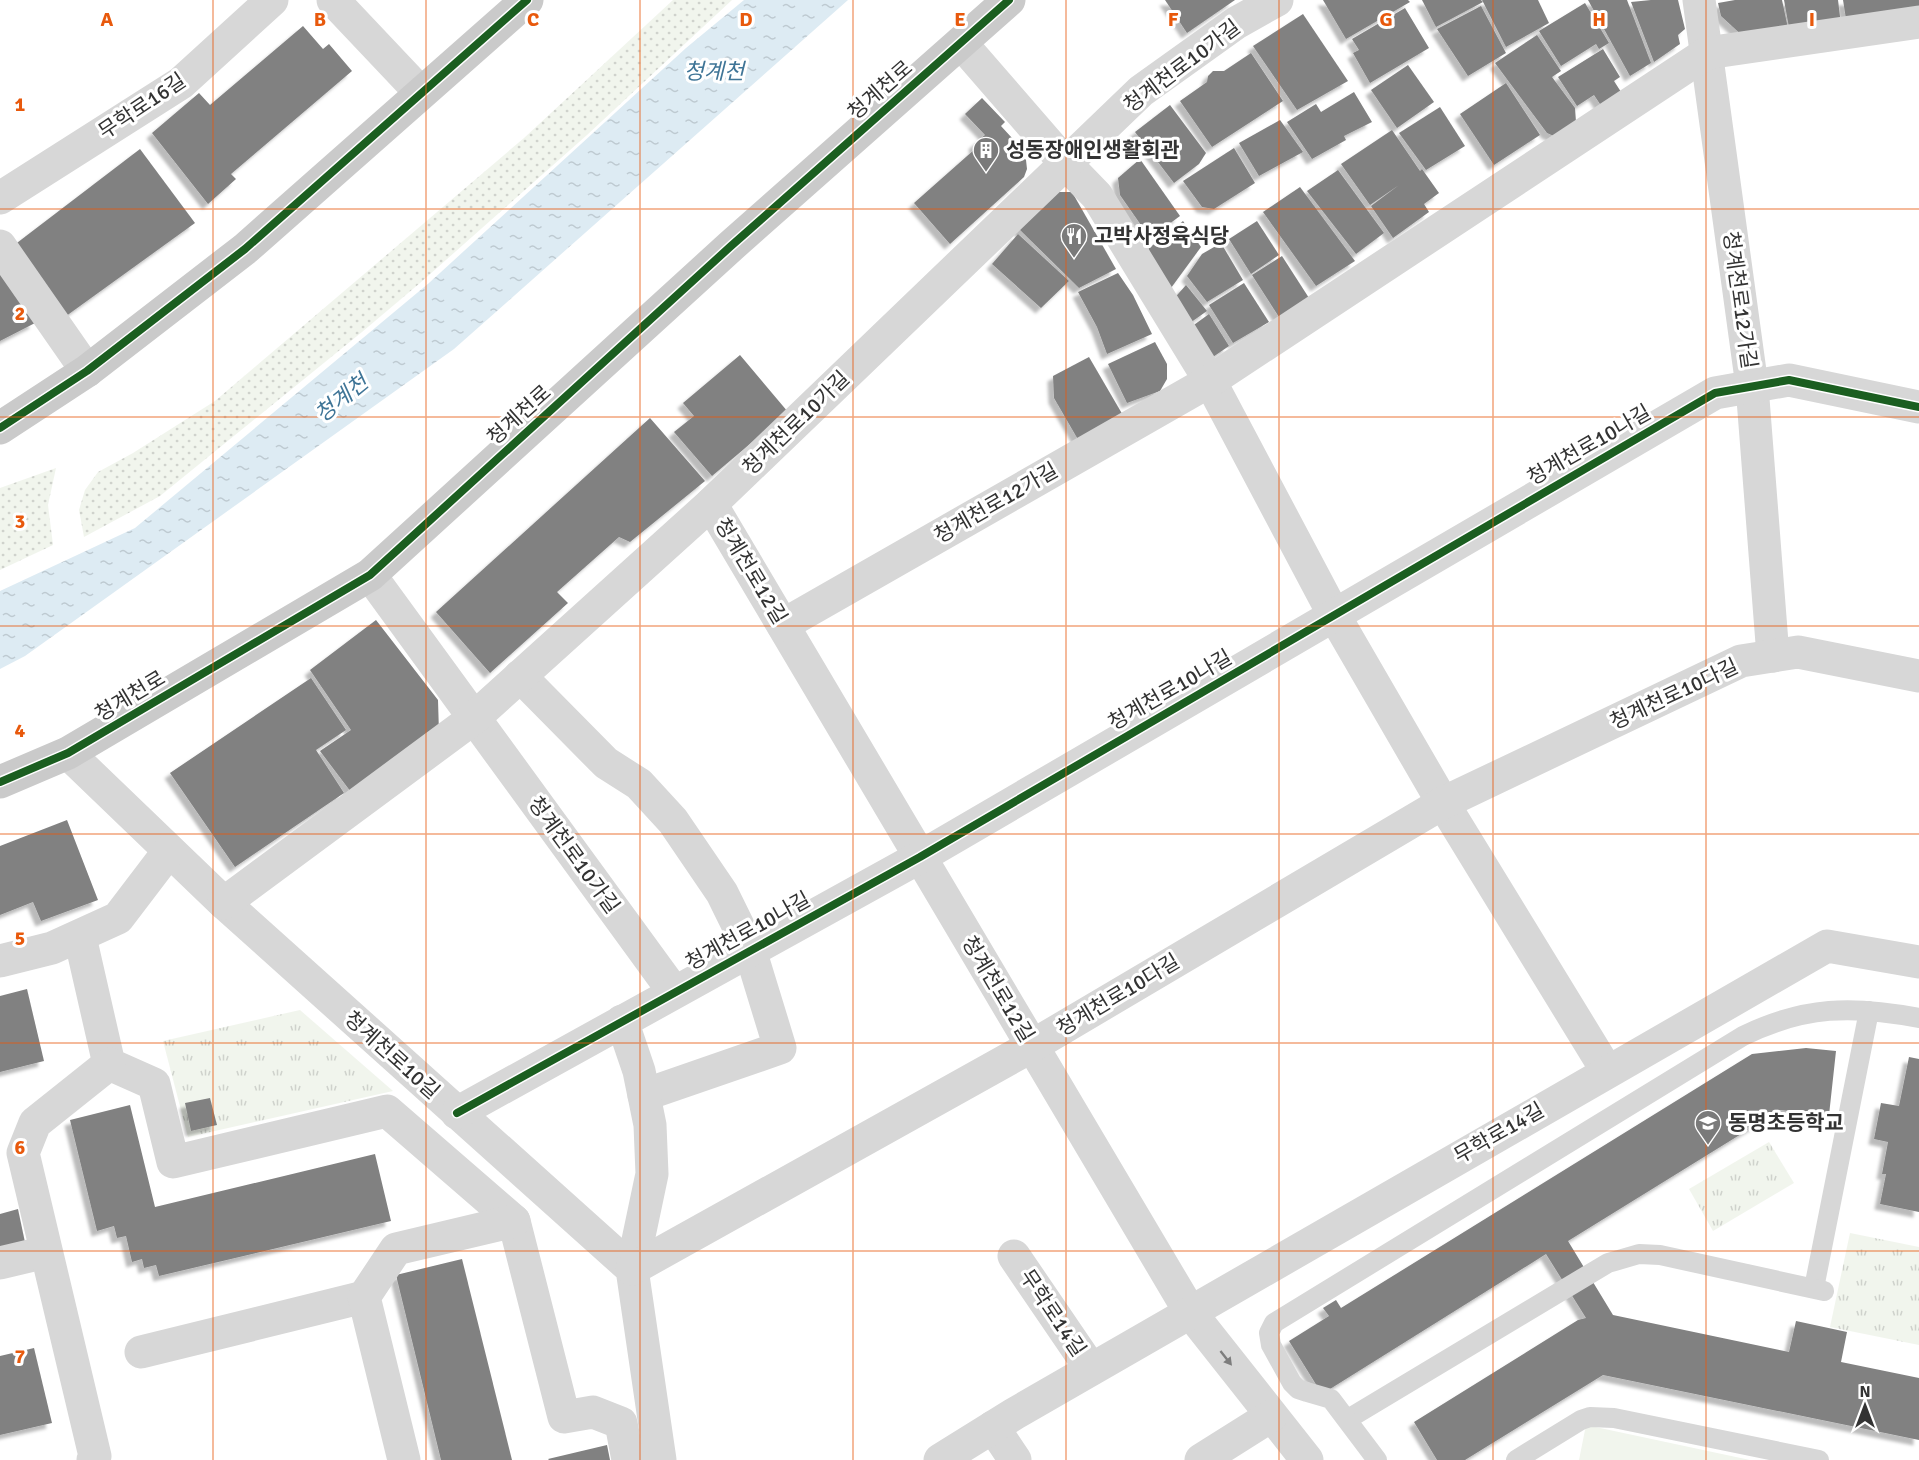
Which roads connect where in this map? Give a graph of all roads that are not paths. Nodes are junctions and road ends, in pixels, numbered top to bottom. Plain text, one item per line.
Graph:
1 (272, 0) edge
2 (333, 0) edge
3 (526, 0) edge
4 (1009, 0) edge
5 (1277, 0) edge
6 (1699, 0) edge
7 (1919, 22) edge
8 (961, 43) junction
9 (1707, 53) junction
10 (421, 93) junction
11 (1066, 164) junction
12 (0, 198) edge
13 (0, 246) edge
14 (87, 371) junction
15 (1210, 381) junction
16 (1752, 386) junction
17 (1919, 407) edge
18 (0, 428) edge
19 (711, 504) junction
20 (370, 575) junction
21 (1334, 615) junction
22 (783, 625) junction
23 (1773, 656) junction
24 (520, 676) junction
25 (1919, 676) edge
26 (474, 718) junction
27 (68, 753) junction
28 (0, 782) edge
29 (1443, 803) junction
30 (169, 851) junction
31 (920, 857) junction
32 (224, 903) junction
33 (80, 937) junction
34 (750, 950) junction
35 (0, 961) edge
36 (1919, 962) edge
37 (674, 992) junction
38 (1869, 1011) junction
39 (1919, 1018) edge
40 (622, 1021) junction
41 (1032, 1046) junction
42 (109, 1064) junction
43 (1607, 1071) junction
44 (644, 1095) junction
45 (457, 1113) junction
46 (11, 1156) edge
47 (514, 1221) junction
48 (46, 1252) junction
49 (1014, 1256) dead end
50 (0, 1263) edge
51 (632, 1269) junction
52 (364, 1297) junction
53 (1190, 1312) junction
54 (141, 1352) dead end
55 (1091, 1369) junction
56 (1271, 1416) junction
57 (1348, 1419) junction
58 (993, 1427) junction
59 (93, 1460) edge
60 (402, 1460) edge
61 (628, 1460) edge
62 (660, 1460) edge
63 (940, 1460) edge
64 (1015, 1460) edge
65 (1201, 1460) edge
66 (1307, 1460) edge
67 (1377, 1460) edge
68 (1515, 1460) edge
69 (1820, 1460) edge

1 - 12 street, 무학로16길
2 - 10 street
3 - 10 main road
4 - 8 main road, 청계천로
5 - 11 street, 청계천로10가길
6 - 9 street, 청계천로12가길
7 - 9 street, 청계천로12가길
8 - 11 street
8 - 20 main road, 청계천로
9 - 15 street, 청계천로12가길
9 - 16 street, 청계천로12가길
10 - 14 main road
11 - 15 street
11 - 19 street, 청계천로10가길
13 - 14 street
14 - 18 main road
15 - 21 street
15 - 22 street, 청계천로12가길
16 - 17 street, 청계천로10나길
16 - 21 street, 청계천로10나길
16 - 23 street, 청계천로12가길
19 - 22 street, 청계천로12길
19 - 24 street, 청계천로10가길
20 - 26 street
20 - 27 main road, 청계천로
21 - 29 street
21 - 31 street, 청계천로10나길
22 - 31 street, 청계천로12길
23 - 25 street, 청계천로10다길
23 - 29 street, 청계천로10다길
24 - 26 street, 청계천로10가길
24 - 34 street
26 - 32 street, 청계천로10가길
26 - 37 street, 청계천로10가길
27 - 28 main road, 청계천로
27 - 30 street, 청계천로10길
29 - 41 street, 청계천로10다길
29 - 43 street
30 - 32 street, 청계천로10길
30 - 33 street
31 - 34 street, 청계천로10나길
31 - 41 street, 청계천로12길
32 - 45 street, 청계천로10길
33 - 35 street
33 - 42 street
34 - 37 street, 청계천로10나길
34 - 44 street, 청계천로10나길
36 - 43 street, 무학로14길
37 - 40 street, 청계천로10나길
38 - 39 lane
38 - 57 lane
38 - 57 lane
40 - 44 street
40 - 45 street, 청계천로10나길
41 - 51 street, 청계천로10다길
41 - 53 street, 청계천로12길
42 - 46 street
42 - 47 street
43 - 53 street, 무학로14길
44 - 51 street
45 - 51 street, 청계천로10길
46 - 48 street
47 - 52 street
47 - 61 street
48 - 50 street
48 - 59 street
49 - 55 street, 무학로14길
51 - 62 street
52 - 54 street
52 - 60 street
53 - 55 street, 무학로14길
53 -> 56 street, 청계천로12길
55 - 58 street, 무학로14길
56 - 65 street
56 - 66 street, 청계천로12길
57 - 67 lane
58 - 63 street, 무학로14길
58 - 64 street
68 - 69 lane

